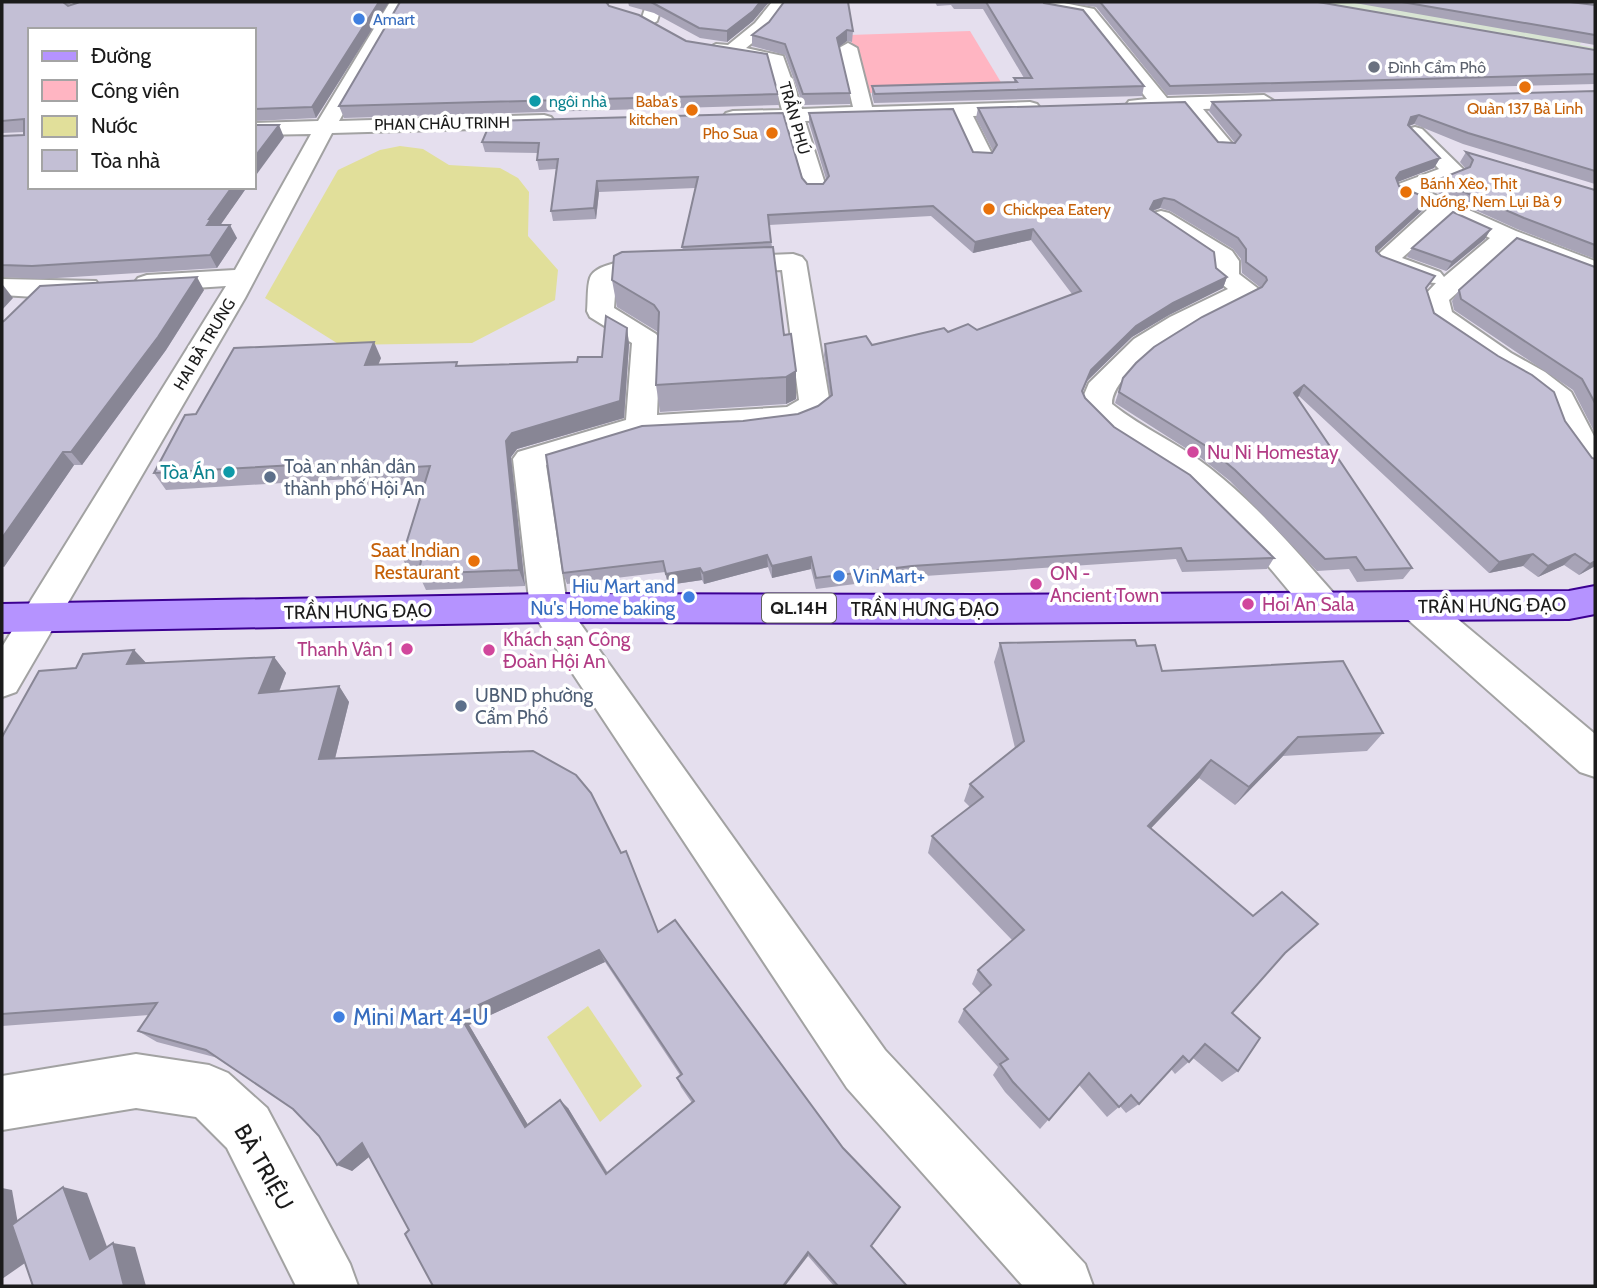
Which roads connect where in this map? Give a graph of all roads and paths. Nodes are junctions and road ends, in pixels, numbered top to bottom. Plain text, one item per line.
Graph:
1 (398, 2) edge
2 (780, 2) edge
3 (1051, 2) edge
4 (647, 15) edge
5 (671, 33) edge
6 (694, 46) edge
7 (848, 48) edge
8 (730, 52) junction
9 (1283, 101) edge
10 (1188, 103) junction
11 (1161, 104) junction
12 (1121, 106) edge
13 (1053, 107) edge
14 (960, 110) junction
15 (864, 113) junction
16 (793, 115) junction
17 (710, 117) edge
18 (570, 120) edge
19 (326, 125) junction
20 (256, 129) edge
21 (1224, 147) edge
22 (1464, 154) edge
23 (982, 156) edge
24 (815, 187) edge
25 (1444, 208) junction
26 (1161, 218) edge
27 (1507, 236) junction
28 (1595, 270) edge
29 (243, 277) junction
30 (1452, 285) junction
31 (2, 287) edge
32 (41, 290) junction
33 (17, 313) edge
34 (641, 426) junction
35 (1595, 461) edge
36 (1595, 600) edge
37 (1323, 606) junction
38 (1417, 606) junction
39 (549, 607) junction
40 (41, 616) junction
41 (2, 618) edge
42 (2, 681) edge
43 (1595, 759) edge
44 (2, 1103) edge
45 (328, 1286) edge
46 (1063, 1286) edge

1 - 19 street, HAI BÀ TRƯNG
2 - 8 street
3 - 11 street
4 - 5 street
6 - 8 street, TRẦN PHÚ
7 - 15 street
8 - 16 street, TRẦN PHÚ
9 - 10 street
10 - 11 street
10 - 21 street
11 - 12 street
13 - 14 street
14 - 15 street
14 - 23 street
15 - 16 street
16 - 17 street
16 - 24 street, TRẦN PHÚ
18 - 19 street, PHAN CHÂU TRINH
19 - 20 street, PHAN CHÂU TRINH
19 - 29 street, HAI BÀ TRƯNG
22 - 25 street
25 - 27 street
25 - 30 street
26 - 37 street
27 - 28 street
27 - 30 street
29 - 32 street
29 - 40 street, HAI BÀ TRƯNG
30 - 35 street
31 - 32 street
32 - 33 street
34 - 34 street
34 - 39 street
36 - 38 main road, TRẦN HƯNG ĐẠO / QL.14H
37 - 38 main road, TRẦN HƯNG ĐẠO / QL.14H
37 - 39 main road, TRẦN HƯNG ĐẠO / QL.14H
38 - 43 street
39 - 40 main road, TRẦN HƯNG ĐẠO / QL.14H
39 - 46 street
40 - 41 main road, TRẦN HƯNG ĐẠO / QL.14H
40 - 42 street, HAI BÀ TRƯNG
44 - 45 street, BÀ TRIỆU

